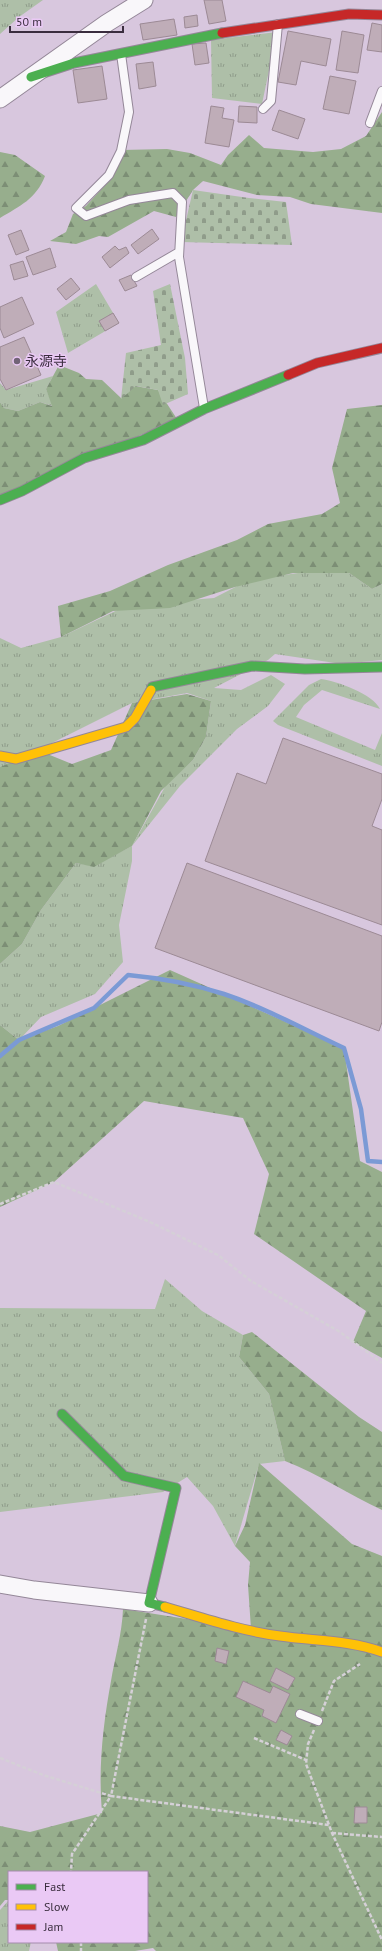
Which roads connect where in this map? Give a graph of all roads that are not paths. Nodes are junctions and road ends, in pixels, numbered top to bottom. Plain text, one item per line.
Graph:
1 (144, 0) edge
2 (349, 7) edge
3 (382, 15) edge
4 (278, 24) junction
5 (121, 52) junction
6 (31, 77) junction
7 (382, 91) edge
8 (0, 99) edge
9 (263, 109) dead end
10 (370, 123) dead end
11 (179, 252) junction
12 (136, 278) dead end
13 (382, 348) edge
14 (204, 409) junction
15 (0, 500) edge
16 (382, 667) edge
17 (0, 756) edge
18 (62, 1414) dead end
19 (0, 1584) edge
20 (149, 1603) junction
21 (381, 1652) edge
22 (300, 1714) dead end
23 (318, 1721) road end

1 - 6 street
2 - 3 street
2 - 4 street
4 - 5 street
4 - 9 lane
5 - 6 street
5 - 11 lane
6 - 8 street
7 - 10 lane
11 - 12 lane
11 - 14 lane
13 - 14 street
14 - 15 street
16 - 17 street
18 - 20 street
19 - 20 street
20 - 21 street
22 - 23 lane

